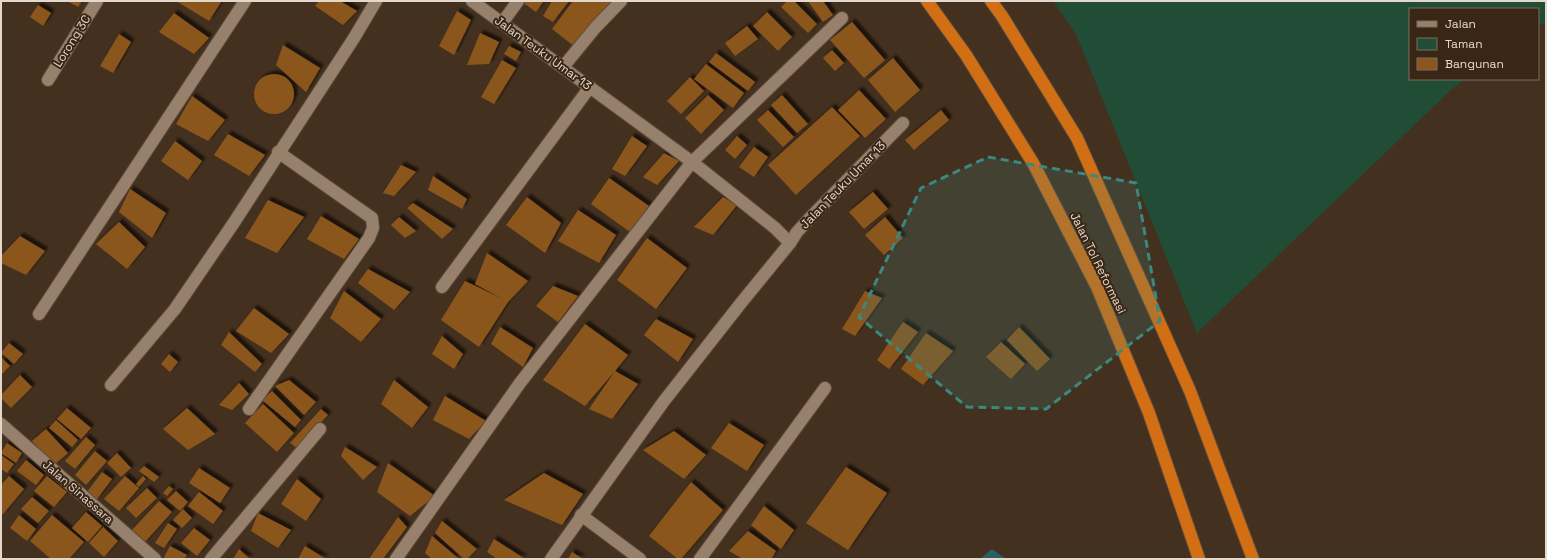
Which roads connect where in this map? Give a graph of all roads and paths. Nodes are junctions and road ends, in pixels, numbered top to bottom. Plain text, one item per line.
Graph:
1 (97, 1) edge
2 (245, 1) edge
3 (376, 1) edge
4 (472, 1) edge
5 (518, 1) edge
6 (621, 1) edge
7 (927, 1) edge
8 (991, 1) edge
9 (842, 18) dead end
10 (502, 23) junction
11 (563, 67) junction
12 (48, 80) dead end
13 (590, 87) junction
14 (903, 123) dead end
15 (278, 152) junction
16 (692, 162) junction
17 (790, 243) junction
18 (442, 287) dead end
19 (39, 314) dead end
20 (111, 384) dead end
21 (825, 388) dead end
22 (249, 408) dead end
23 (1, 424) edge
24 (320, 429) dead end
25 (581, 516) junction
26 (155, 559) edge
27 (211, 559) edge
28 (396, 559) edge
29 (551, 559) edge
30 (640, 559) edge
31 (700, 559) edge
32 (1199, 559) edge
33 (1253, 559) edge

1 - 12 street, Lorong 3C
2 - 19 street
3 - 15 street
4 - 10 street, Jalan Teuku Umar 13
5 - 10 street
6 - 11 street
7 - 32 highway, Jalan Tol Reformasi
8 - 33 highway
9 - 16 street
10 - 11 street, Jalan Teuku Umar 13
11 - 13 street, Jalan Teuku Umar 13
13 - 16 street, Jalan Teuku Umar 13
13 - 18 street
14 - 17 street, Jalan Teuku Umar 13
15 - 20 street
15 - 22 street
16 - 17 street, Jalan Teuku Umar 13
16 - 28 street
17 - 25 street
21 - 31 street
23 - 26 street, Jalan Sinassara
24 - 27 street
25 - 29 street
25 - 30 street

